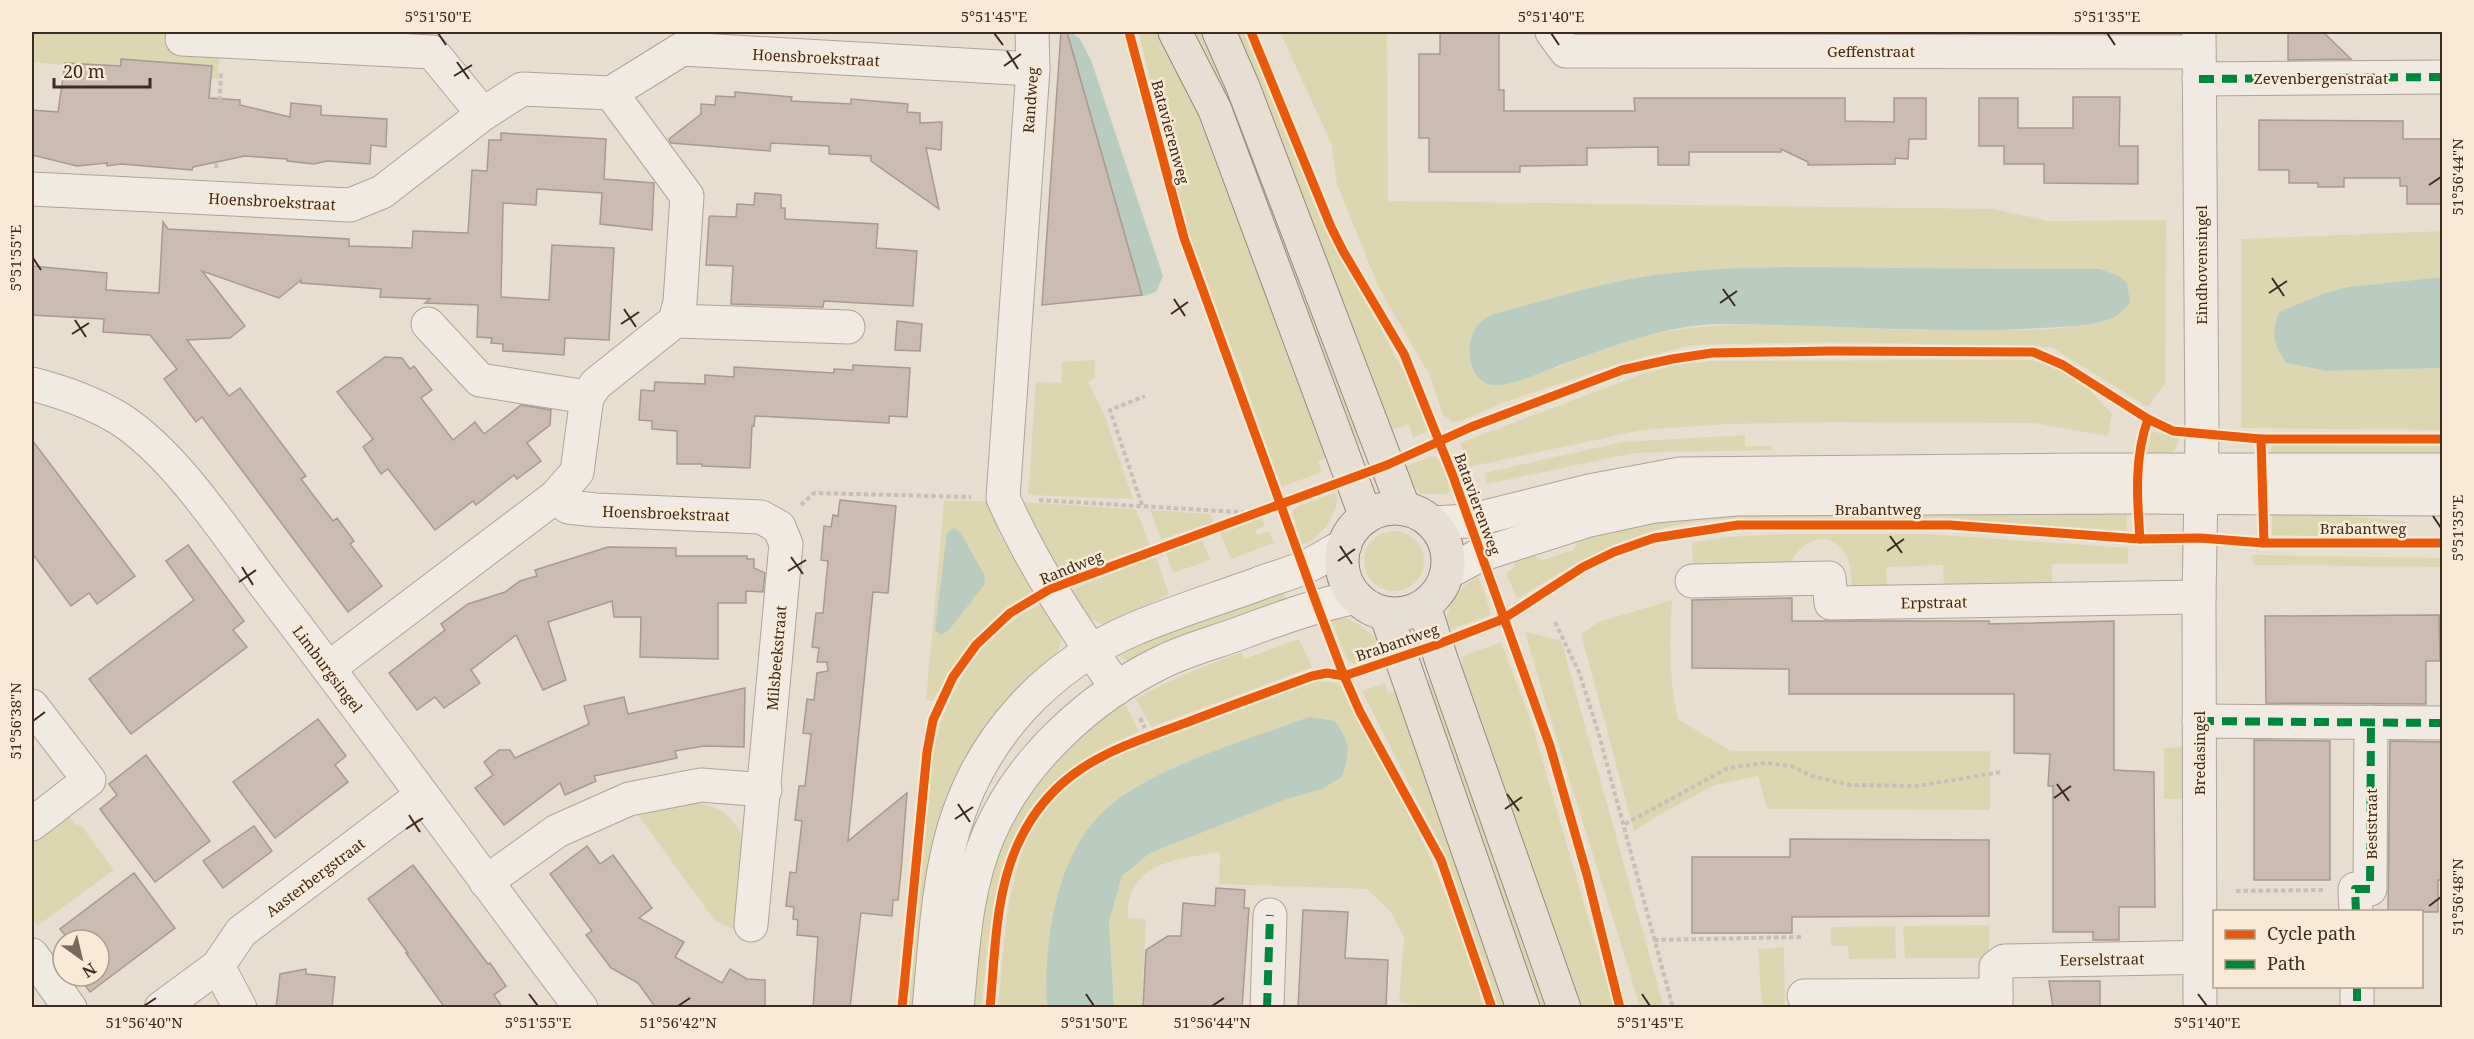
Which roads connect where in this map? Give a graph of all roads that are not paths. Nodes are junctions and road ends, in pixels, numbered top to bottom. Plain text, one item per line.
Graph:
1 (1032, 32) edge
2 (1175, 32) edge
3 (1219, 32) edge
4 (1552, 32) edge
5 (182, 39) dead end
6 (2199, 54) edge
7 (1033, 69) junction
8 (2442, 77) edge
9 (611, 93) junction
10 (483, 114) junction
11 (32, 189) edge
12 (675, 321) junction
13 (428, 324) dead end
14 (848, 327) dead end
15 (32, 384) edge
16 (587, 397) junction
17 (2442, 470) edge
18 (2201, 484) junction
19 (555, 497) junction
20 (2442, 499) edge
21 (1418, 515) junction
22 (1366, 517) junction
23 (778, 526) joint
24 (1345, 545) junction
25 (1448, 572) junction
26 (1692, 581) dead end
27 (1356, 597) junction
28 (2199, 597) junction
29 (1424, 606) junction
30 (1386, 614) junction
31 (1090, 650) junction
32 (329, 668) junction
33 (1117, 688) junction
34 (32, 706) edge
35 (2199, 721) junction
36 (2371, 722) junction
37 (2442, 723) edge
38 (765, 790) junction
39 (422, 796) junction
40 (32, 824) edge
41 (486, 882) junction
42 (2355, 900) edge
43 (1270, 915) dead end
44 (751, 926) dead end
45 (32, 955) edge
46 (2207, 957) edge
47 (218, 966) junction
48 (2357, 988) edge
49 (1804, 996) dead end
50 (1996, 1001) edge
51 (70, 1008) edge
52 (161, 1008) edge
53 (240, 1008) edge
54 (581, 1008) edge
55 (929, 1008) edge
56 (957, 1008) edge
57 (1266, 1008) edge
58 (1523, 1008) edge
59 (1564, 1008) edge
60 (2200, 1008) edge
61 (2357, 1008) edge

1 - 7 street, Randweg
2 - 22 main road
3 - 21 main road
4 - 6 street, Geffenstraat
5 - 10 street
6 - 8 street, Zevenbergenstraat
6 - 18 street, Eindhovensingel
7 - 9 street, Hoensbroekstraat
7 - 31 street, Randweg
9 - 10 street, Hoensbroekstraat
9 - 12 street
10 - 11 street, Hoensbroekstraat
12 - 14 street
12 - 16 street
13 - 16 street
15 - 32 street, Limburgsingel
16 - 19 street
17 - 18 street, Brabantweg
18 - 20 street, Brabantweg
18 - 21 street, Brabantweg
18 - 25 street, Brabantweg
18 - 28 street, Bredasingel
19 - 23 street, Hoensbroekstraat
19 - 32 street
21 - 22 main road
21 - 25 main road
22 - 24 main road
23 - 38 street, Milsbeekstraat
24 - 27 main road
24 - 31 street
25 - 29 main road
26 - 28 street, Erpstraat
27 - 30 main road
27 - 33 street
28 - 35 street, Bredasingel
29 - 30 main road
29 - 59 main road
30 - 58 main road
31 - 33 street, Randweg
31 - 55 street
32 - 39 street, Limburgsingel
33 - 56 street
34 - 40 street
35 - 36 street
35 - 46 street, Bredasingel
36 - 37 street
36 - 42 street, Beststraat
38 - 41 street
38 - 44 street, Milsbeekstraat
39 - 41 street, Limburgsingel
39 - 47 street, Aasterbergstraat
41 - 54 street, Limburgsingel
43 - 57 street
45 - 51 street
46 - 50 street, Eerselstraat
46 - 60 street, Bredasingel
47 - 52 street, Aasterbergstraat
47 - 53 street
48 - 61 street
49 - 50 street

